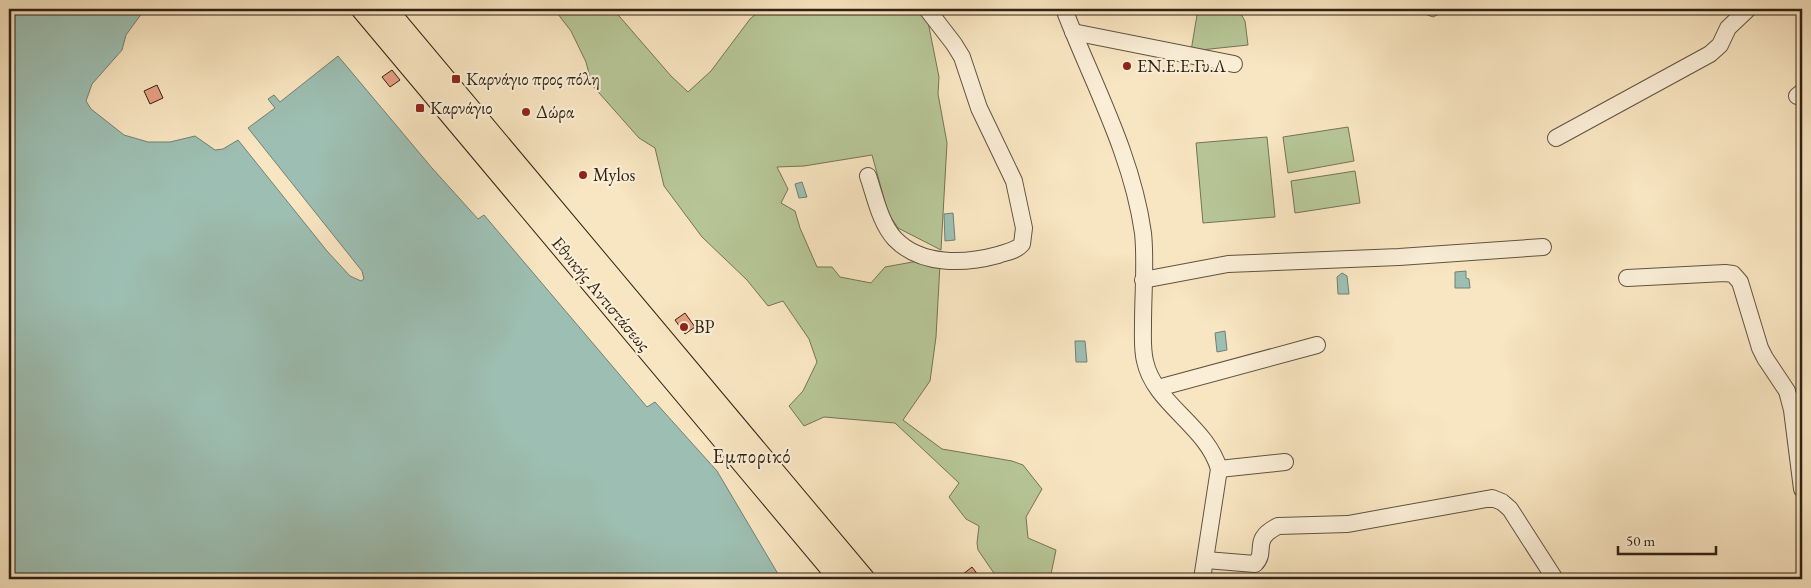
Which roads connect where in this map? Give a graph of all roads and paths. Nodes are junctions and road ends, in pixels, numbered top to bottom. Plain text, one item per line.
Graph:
1 (364, 9) edge
2 (387, 9) edge
3 (1064, 9) edge
4 (1748, 9) edge
5 (929, 10) edge
6 (1073, 32) junction
7 (1234, 64) dead end
8 (1556, 138) dead end
9 (868, 176) dead end
10 (1543, 247) dead end
11 (1627, 278) dead end
12 (1143, 280) junction
13 (1317, 344) dead end
14 (1158, 388) junction
15 (1285, 462) dead end
16 (1218, 469) junction
17 (1802, 489) edge
18 (1206, 560) junction
19 (840, 579) edge
20 (864, 579) edge
21 (1202, 579) edge
22 (1555, 579) edge

1 - 2 street
1 - 19 main road, Εθνικής Αντιστάσεως
2 - 20 main road, Εθνικής Αντιστάσεως
3 - 6 street
4 - 8 street
5 - 9 street
6 - 7 street
6 - 12 street
10 - 12 street
11 - 17 street
12 - 14 street
13 - 14 street
14 - 16 street
15 - 16 street
16 - 18 street
18 - 21 street
18 - 22 street

